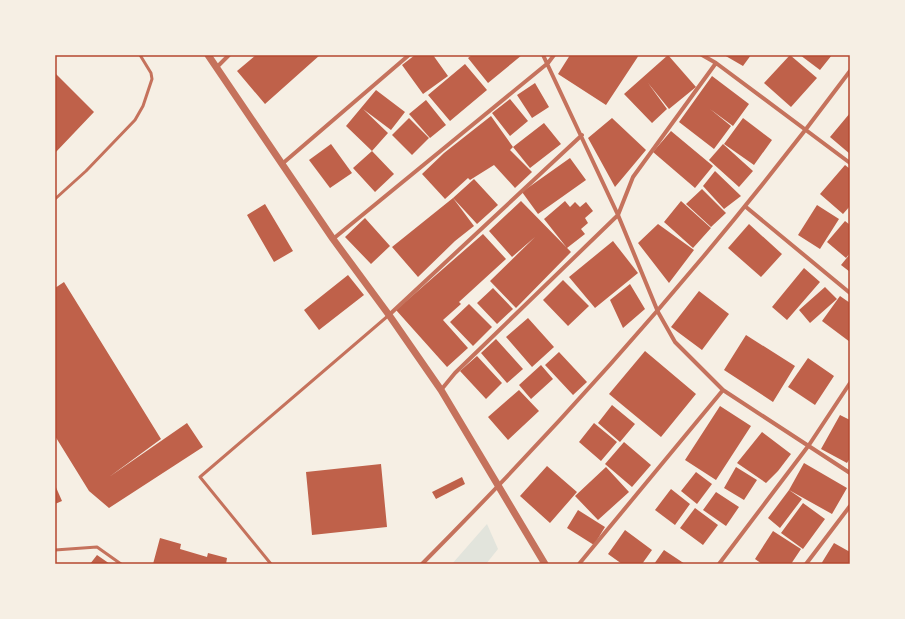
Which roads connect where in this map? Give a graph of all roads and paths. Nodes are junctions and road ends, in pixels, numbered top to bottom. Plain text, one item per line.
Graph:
1 (140, 55) edge
2 (208, 55) edge
3 (228, 55) edge
4 (409, 55) edge
5 (543, 55) edge
6 (554, 55) edge
7 (702, 55) edge
8 (548, 63) junction
9 (716, 63) junction
10 (217, 67) junction
11 (850, 71) edge
12 (807, 129) junction
13 (582, 135) junction
14 (850, 163) edge
15 (282, 164) junction
16 (55, 199) edge
17 (746, 207) junction
18 (618, 215) junction
19 (333, 239) junction
20 (850, 293) edge
21 (658, 312) junction
22 (389, 315) junction
23 (850, 383) edge
24 (441, 390) junction
25 (723, 390) junction
26 (809, 445) junction
27 (850, 473) edge
28 (498, 488) junction
29 (850, 506) edge
30 (55, 550) edge
31 (121, 564) edge
32 (271, 564) edge
33 (422, 564) edge
34 (544, 564) edge
35 (579, 564) edge
36 (719, 564) edge
37 (806, 564) edge

1 - 16 lane
2 - 10 street
3 - 10 street
4 - 15 street
5 - 8 street
6 - 8 street
7 - 9 street
8 - 13 street
8 - 19 street
9 - 12 street
9 - 18 street
10 - 15 street
11 - 12 street
12 - 14 street
12 - 17 street
13 - 18 street
13 - 22 street
15 - 19 street
17 - 20 street
17 - 21 street
18 - 21 street
18 - 24 street
19 - 22 street
21 - 25 street
21 - 28 street
22 - 24 street
22 - 32 lane
23 - 26 street
24 - 28 street
25 - 26 street
25 - 35 street
26 - 27 street
26 - 36 street
28 - 33 street
28 - 34 street
29 - 37 street
30 - 31 lane

